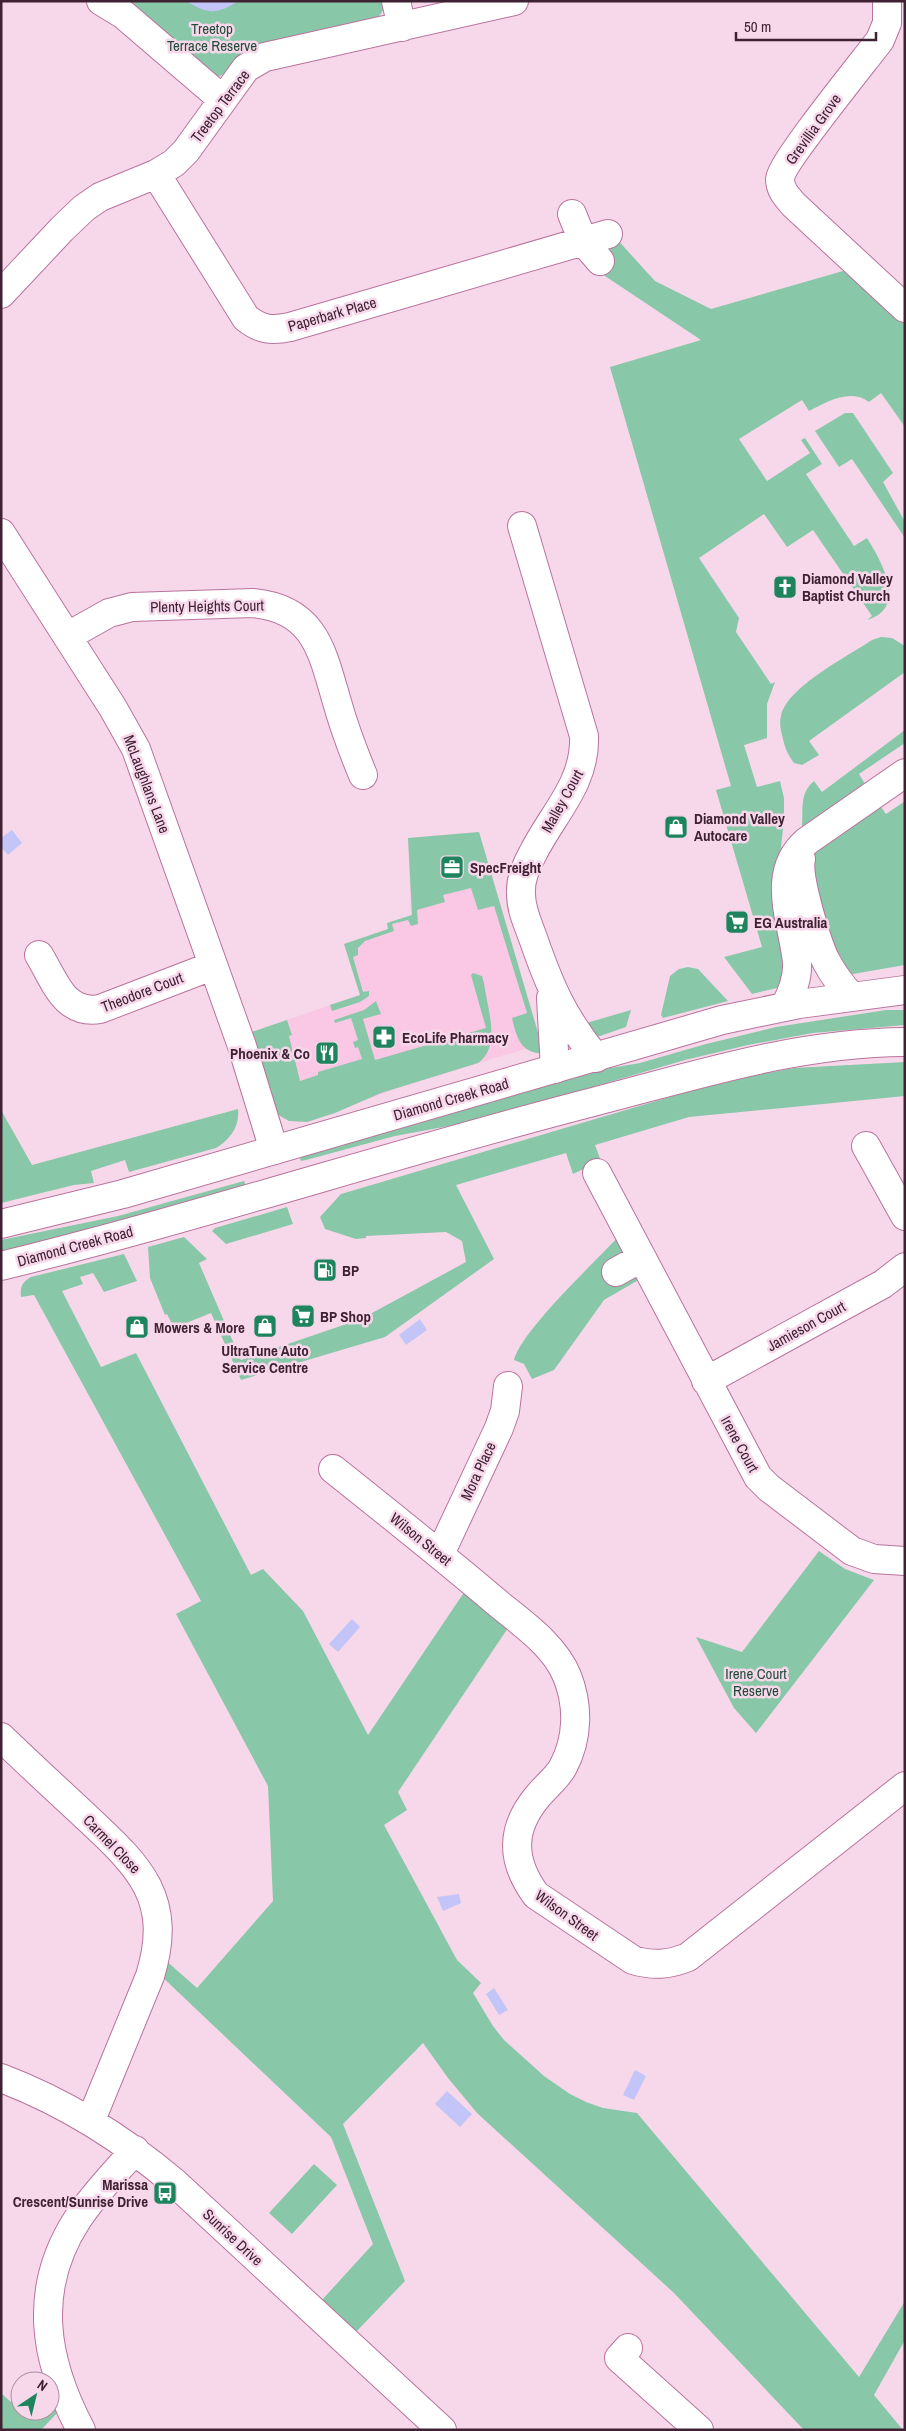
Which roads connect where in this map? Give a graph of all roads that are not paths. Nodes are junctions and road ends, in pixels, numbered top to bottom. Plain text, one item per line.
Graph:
1 (101, 1) edge
2 (514, 1) edge
3 (887, 1) edge
4 (399, 14) edge
5 (222, 99) junction
6 (156, 174) junction
7 (572, 214) dead end
8 (608, 234) dead end
9 (591, 251) junction
10 (1, 294) edge
11 (905, 308) edge
12 (522, 526) dead end
13 (1, 533) edge
14 (68, 636) junction
15 (905, 773) edge
16 (363, 775) dead end
17 (807, 842) junction
18 (39, 955) dead end
19 (212, 966) junction
20 (550, 987) junction
21 (905, 990) edge
22 (851, 996) junction
23 (785, 1006) junction
24 (905, 1042) edge
25 (596, 1058) junction
26 (555, 1068) junction
27 (861, 1144) dead end
28 (264, 1153) junction
29 (597, 1173) dead end
30 (279, 1190) junction
31 (905, 1216) edge
32 (1, 1224) edge
33 (636, 1250) junction
34 (1, 1266) edge
35 (905, 1267) edge
36 (616, 1272) dead end
37 (706, 1380) junction
38 (508, 1386) dead end
39 (333, 1469) dead end
40 (440, 1554) junction
41 (905, 1560) edge
42 (1, 1737) edge
43 (905, 1786) edge
44 (1, 2078) edge
45 (91, 2120) junction
46 (135, 2150) junction
47 (628, 2348) dead end
48 (81, 2430) edge
49 (442, 2430) edge
50 (699, 2430) edge

1 - 5 street
2 - 4 street, Treetop Terrace
3 - 11 street, Grevillia Grove
4 - 5 street, Treetop Terrace
5 - 6 street, Treetop Terrace
6 - 9 street, Paperbark Place
6 - 10 street, Treetop Terrace
7 - 9 street
8 - 9 street, Paperbark Place
12 - 20 street, Malley Court
13 - 14 street, McLaughlans Lane
14 - 16 street, Plenty Heights Court
14 - 19 street, McLaughlans Lane
15 - 17 street
17 - 22 street
17 - 23 street
18 - 19 street, Theodore Court
19 - 28 street, McLaughlans Lane
20 - 25 street, Malley Court
20 - 26 street, Malley Court
21 - 22 street, Diamond Creek Road
22 - 23 street, Diamond Creek Road
23 - 25 street, Diamond Creek Road
24 - 30 street, Diamond Creek Road
25 - 26 street, Diamond Creek Road
26 - 28 street, Diamond Creek Road
27 - 31 street
28 - 30 street, McLaughlans Lane
28 - 32 street, Diamond Creek Road
29 - 33 street, Irene Court
30 - 34 street, Diamond Creek Road
33 - 36 street
33 - 37 street, Irene Court
35 - 37 street, Jamieson Court
37 - 41 street, Irene Court
38 - 40 street, Mora Place
39 - 40 street, Wilson Street
40 - 43 street, Wilson Street
42 - 45 street, Carmel Close
44 - 45 street, Sunrise Drive
45 - 46 street, Sunrise Drive
46 - 48 street
46 - 49 street, Sunrise Drive
47 - 50 street

